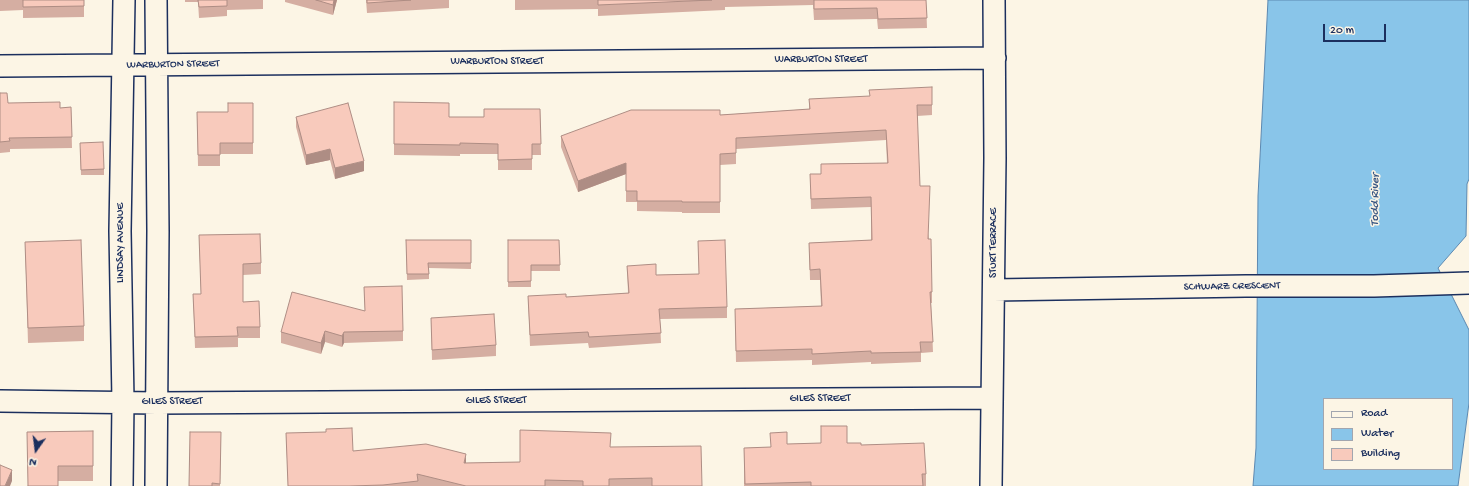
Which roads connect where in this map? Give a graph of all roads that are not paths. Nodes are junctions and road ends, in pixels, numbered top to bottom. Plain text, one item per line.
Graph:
1 (124, 0) edge
2 (156, 0) edge
3 (994, 0) edge
4 (995, 58) junction
5 (156, 65) junction
6 (0, 66) edge
7 (122, 66) junction
8 (1469, 283) edge
9 (994, 290) junction
10 (992, 398) junction
11 (0, 401) edge
12 (123, 402) junction
13 (157, 403) junction
14 (122, 486) edge
15 (156, 486) edge
16 (991, 486) edge

1 - 7 street, LINDSAY AVENUE
2 - 5 street
3 - 4 street, STURT TERRACE
4 - 5 street, WARBURTON STREET
4 - 9 street, STURT TERRACE
5 - 7 street, WARBURTON STREET
5 - 13 street
6 - 7 street, WARBURTON STREET
7 - 12 street, LINDSAY AVENUE
8 - 9 street, SCHWARZ CRESCENT
9 - 10 street, STURT TERRACE
10 - 13 street, GILES STREET
10 - 16 street, STURT TERRACE
11 - 12 street, GILES STREET
12 - 13 street, GILES STREET
12 - 14 street, LINDSAY AVENUE
13 - 15 street

